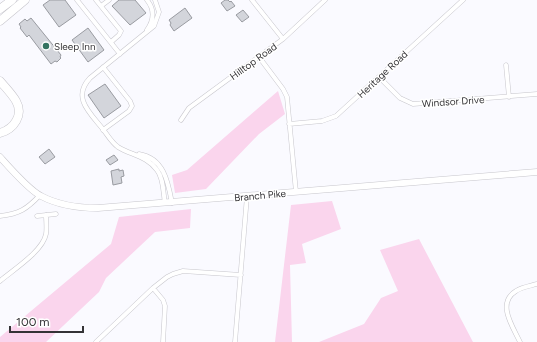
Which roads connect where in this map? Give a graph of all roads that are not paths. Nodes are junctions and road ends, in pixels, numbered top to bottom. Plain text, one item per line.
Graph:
1 (12, 0) edge
2 (25, 0) edge
3 (77, 0) edge
4 (96, 0) edge
5 (109, 0) edge
6 (147, 0) edge
7 (155, 0) edge
8 (252, 0) edge
9 (325, 0) edge
10 (463, 0) edge
11 (101, 6) junction
12 (0, 10) edge
13 (0, 21) edge
14 (146, 32) junction
15 (283, 39) junction
16 (110, 42) junction
17 (120, 54) junction
18 (259, 57) junction
19 (506, 65) dead end
20 (104, 67) junction
21 (379, 77) junction
22 (0, 81) edge
23 (537, 94) edge
24 (509, 97) junction
25 (181, 120) dead end
26 (289, 124) junction
27 (103, 130) junction
28 (0, 133) edge
29 (135, 154) junction
30 (0, 157) edge
31 (537, 172) edge
32 (296, 192) junction
33 (40, 195) junction
34 (247, 196) junction
35 (165, 203) junction
36 (172, 203) junction
37 (56, 214) dead end
38 (46, 215) junction
39 (0, 216) edge
40 (37, 216) dead end
41 (241, 275) junction
42 (0, 281) edge
43 (537, 284) edge
44 (153, 288) junction
45 (96, 342) edge
46 (163, 342) edge
47 (235, 342) edge
48 (520, 342) edge

1 - 12 highway
2 - 13 highway
3 - 16 street
4 - 11 street
5 - 11 street
6 - 14 street
7 - 14 street
8 - 15 street
9 - 15 street, Hilltop Road
10 - 21 street, Heritage Road
11 - 16 street
14 - 17 street
15 - 18 street, Hilltop Road
16 - 17 street
17 - 20 street
18 - 25 street, Hilltop Road
18 - 26 street
19 - 24 street
20 - 27 street
20 - 27 street
21 - 24 street, Windsor Drive
21 - 26 street, Heritage Road
22 - 28 highway
23 - 24 street, Windsor Drive
26 - 32 street
27 - 29 street
29 - 35 street
29 - 36 street
30 - 33 street, Branch Pike
31 - 32 street, Branch Pike
32 - 34 street, Branch Pike
33 - 35 street, Branch Pike
33 - 39 street
34 - 36 street, Branch Pike
34 - 41 street
35 - 36 street, Branch Pike
37 - 38 street
38 - 40 street
38 - 42 street
41 - 44 street
41 - 47 street
43 - 48 street
44 - 45 street
44 - 46 street

